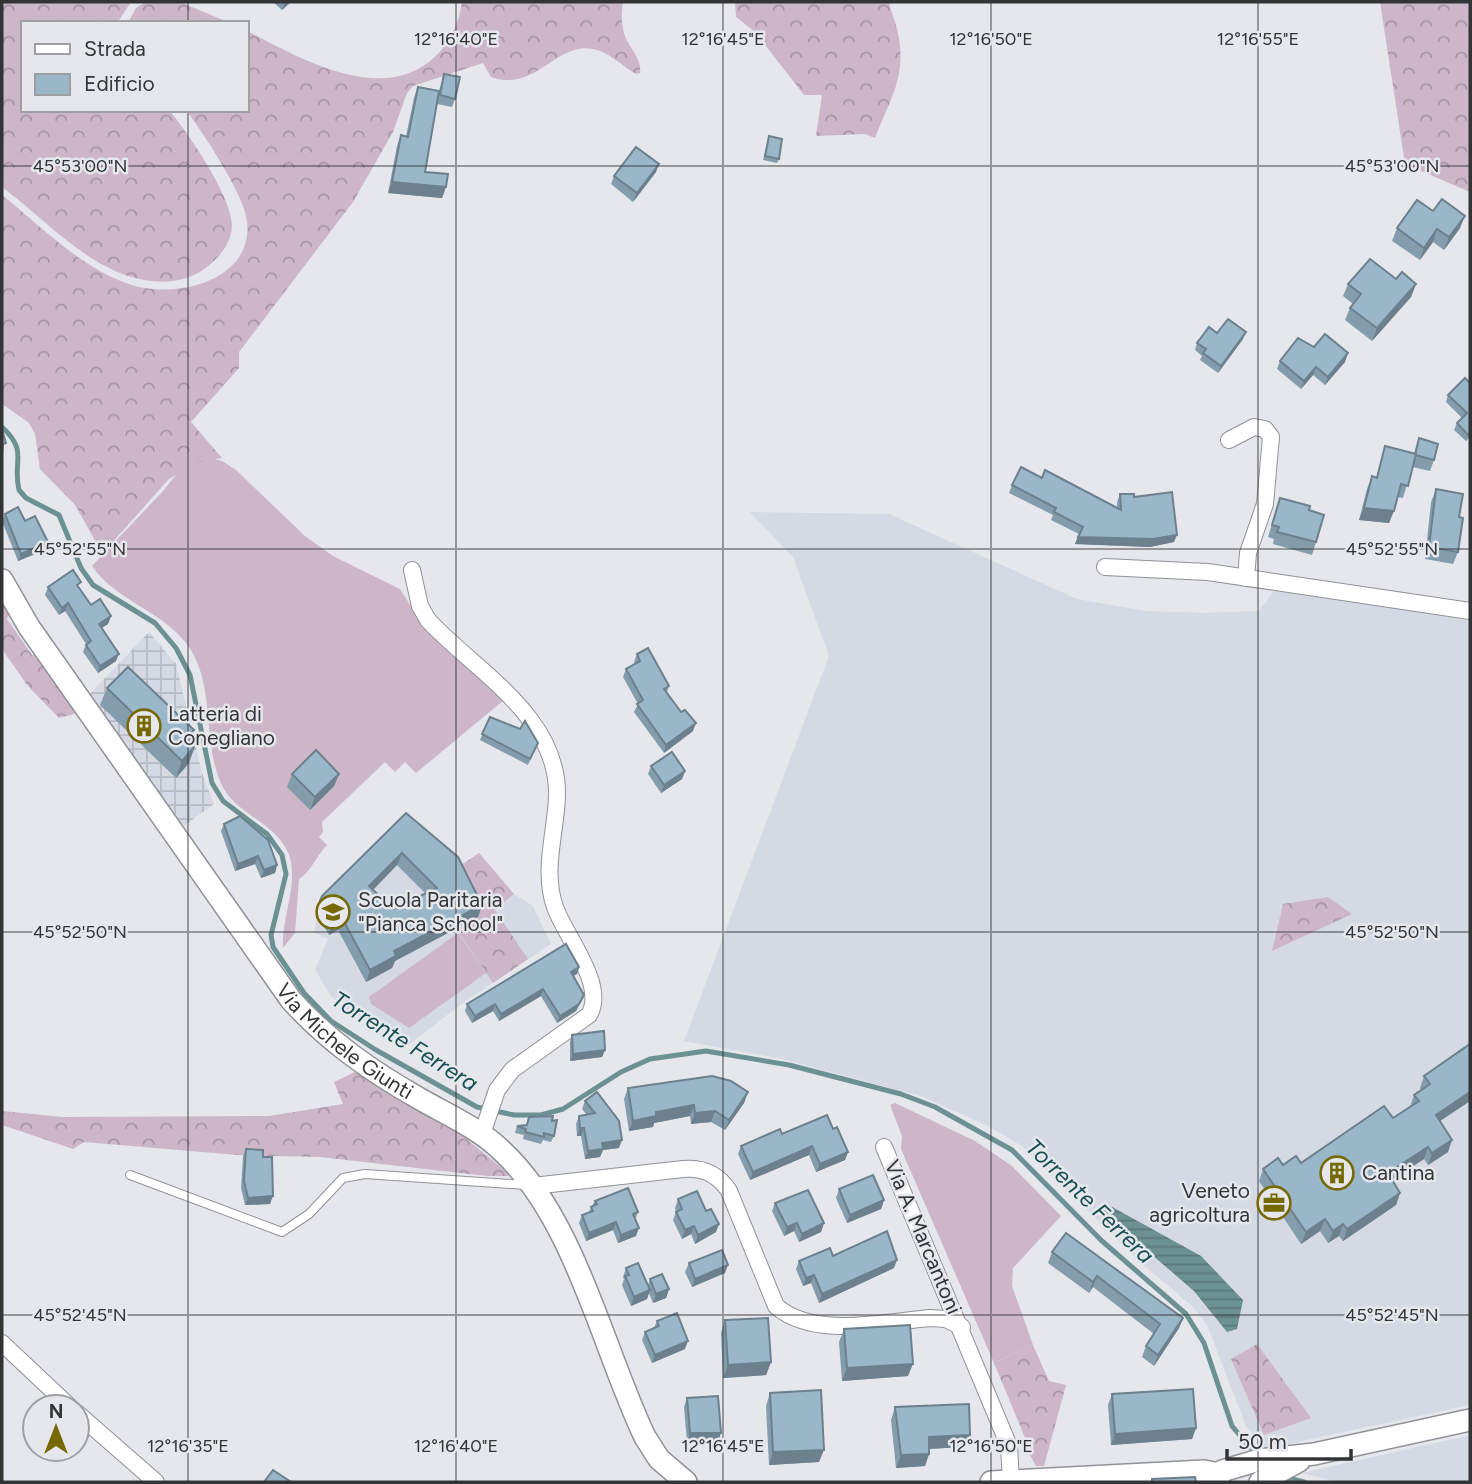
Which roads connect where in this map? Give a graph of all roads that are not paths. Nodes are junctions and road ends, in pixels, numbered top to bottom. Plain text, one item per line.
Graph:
1 (1229, 440) dead end
2 (1105, 567) dead end
3 (412, 570) dead end
4 (1246, 578) junction
5 (2, 579) edge
6 (1470, 611) edge
7 (487, 1119) junction
8 (884, 1147) dead end
9 (130, 1175) dead end
10 (533, 1186) junction
11 (961, 1327) junction
12 (2, 1343) edge
13 (55, 1393) edge
14 (1470, 1420) edge
15 (91, 1425) edge
16 (1314, 1454) junction
17 (1229, 1477) edge
18 (1001, 1481) edge
19 (156, 1482) edge
20 (686, 1482) edge
21 (1260, 1482) edge

1 - 4 street
2 - 4 street
3 - 7 street
4 - 6 street
5 - 7 street, Via Michele Giunti
7 - 10 street, Via Michele Giunti
8 - 11 street, Via A. Marcantoni
9 - 10 lane
10 - 11 street, Via A. Marcantoni
10 - 20 street, Via Michele Giunti
11 - 18 street, Via A. Marcantoni
12 - 13 street
14 - 16 street
15 - 19 street
16 - 17 street
16 - 21 street
17 - 18 street

